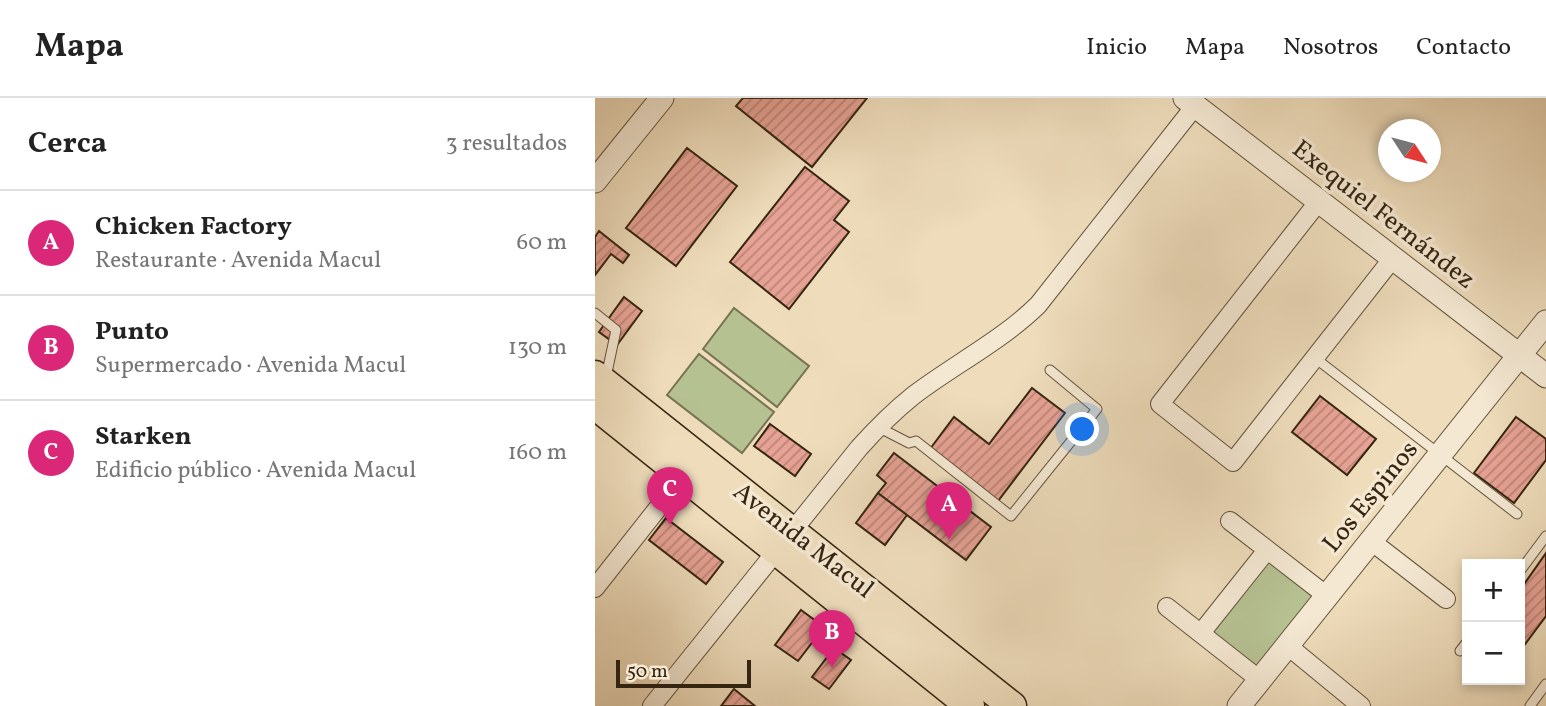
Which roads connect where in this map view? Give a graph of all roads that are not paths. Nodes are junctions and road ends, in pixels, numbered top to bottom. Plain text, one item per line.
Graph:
1 (662, 98) edge
2 (1190, 102) edge
3 (595, 181) edge
4 (1319, 201) junction
5 (1393, 258) junction
6 (595, 313) edge
7 (1546, 322) edge
8 (1520, 355) junction
9 (1315, 358) junction
10 (1050, 370) dead end
11 (1546, 376) edge
12 (598, 388) edge
13 (878, 427) junction
14 (1440, 454) junction
15 (684, 475) junction
16 (1517, 514) dead end
17 (1230, 521) dead end
18 (1546, 536) edge
19 (785, 541) junction
20 (1371, 541) junction
21 (1267, 550) junction
22 (1525, 564) edge
23 (595, 588) edge
24 (1327, 597) junction
25 (1446, 599) dead end
26 (1167, 607) dead end
27 (1201, 633) junction
28 (1288, 646) junction
29 (1462, 648) edge
30 (1460, 651) dead end
31 (1260, 680) junction
32 (1546, 684) edge
33 (1246, 704) edge
34 (652, 706) edge
35 (970, 706) edge
36 (1012, 706) edge
37 (1361, 706) edge
38 (1530, 706) edge

1 - 3 street
2 - 4 street, Exequiel Fernández
2 - 13 street
4 - 5 street, Exequiel Fernández
4 - 9 street
5 - 8 street, Exequiel Fernández
5 - 9 street
6 - 12 lane
7 - 8 street, Los Espinos
8 - 11 street, Exequiel Fernández
8 - 14 street, Los Espinos
9 - 14 lane
10 - 13 lane
12 - 15 main road, Avenida Macul
12 - 19 main road, Avenida Macul
13 - 19 street
14 - 16 lane
14 - 20 street, Los Espinos
15 - 19 main road, Avenida Macul
15 - 23 street
17 - 21 street
18 - 22 lane
19 - 34 street
19 - 35 main road, Avenida Macul
19 - 36 main road, Avenida Macul
20 - 24 street, Los Espinos
20 - 25 street
21 - 24 street
21 - 27 street
24 - 28 street, Los Espinos
26 - 27 street
27 - 31 street
28 - 31 street, Los Espinos
28 - 37 street
29 - 30 lane
31 - 33 street, Los Espinos
32 - 38 lane

